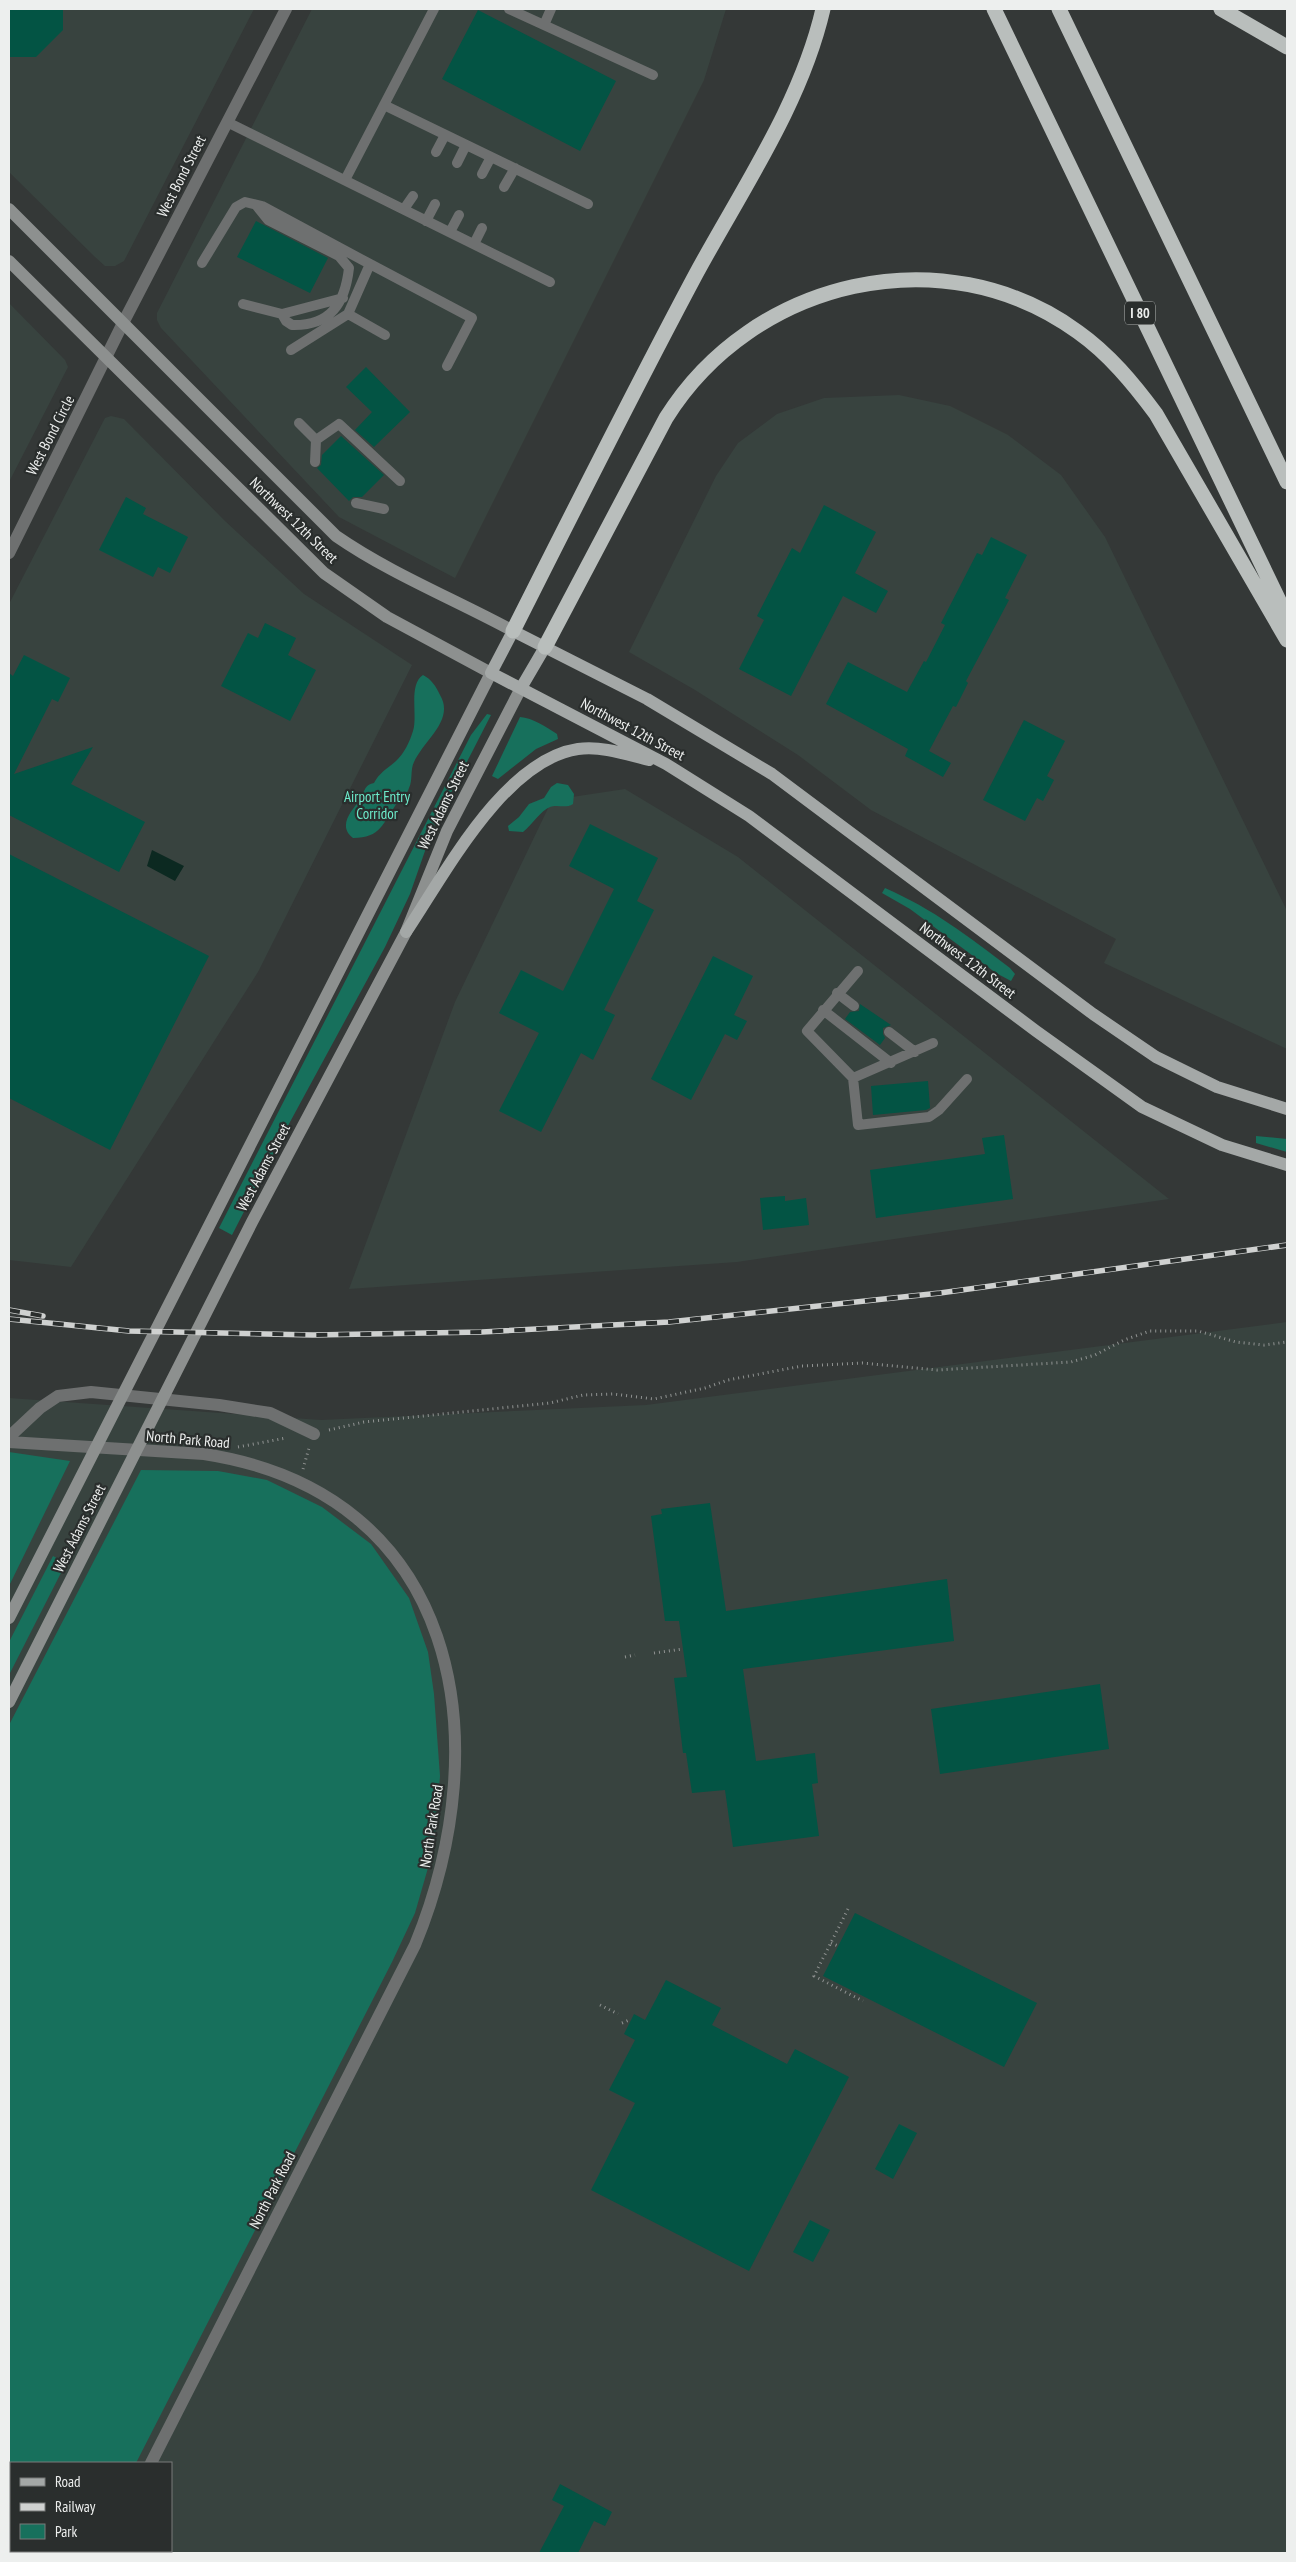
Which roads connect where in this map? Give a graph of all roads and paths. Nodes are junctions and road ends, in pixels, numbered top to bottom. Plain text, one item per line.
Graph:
1 (286, 9) edge
2 (434, 9) edge
3 (509, 9) edge
4 (551, 9) edge
5 (823, 9) edge
6 (994, 9) edge
7 (1059, 9) edge
8 (1221, 9) edge
9 (544, 24) junction
10 (1287, 47) edge
11 (653, 75) dead end
12 (384, 106) junction
13 (226, 122) junction
14 (445, 135) junction
15 (466, 145) junction
16 (436, 152) dead end
17 (491, 157) junction
18 (457, 163) dead end
19 (515, 168) junction
20 (482, 174) dead end
21 (345, 180) junction
22 (504, 187) dead end
23 (413, 196) dead end
24 (435, 204) dead end
25 (588, 204) dead end
26 (256, 205) junction
27 (9, 209) edge
28 (404, 210) junction
29 (459, 215) dead end
30 (426, 220) junction
31 (482, 228) dead end
32 (450, 232) junction
33 (474, 244) junction
34 (9, 261) edge
35 (202, 263) dead end
36 (370, 264) junction
37 (550, 282) dead end
38 (343, 298) junction
39 (243, 304) dead end
40 (282, 314) junction
41 (348, 314) junction
42 (123, 324) junction
43 (385, 335) dead end
44 (290, 350) dead end
45 (106, 358) junction
46 (447, 366) dead end
47 (299, 423) dead end
48 (316, 440) junction
49 (314, 462) dead end
50 (400, 480) dead end
51 (1287, 482) edge
52 (356, 504) dead end
53 (384, 509) dead end
54 (9, 553) edge
55 (1287, 617) edge
56 (513, 631) junction
57 (1287, 640) edge
58 (545, 647) junction
59 (491, 673) junction
60 (520, 688) junction
61 (666, 764) junction
62 (406, 932) junction
63 (858, 971) dead end
64 (837, 993) junction
65 (854, 1006) dead end
66 (823, 1010) junction
67 (889, 1032) dead end
68 (933, 1043) dead end
69 (915, 1052) junction
70 (891, 1063) junction
71 (853, 1078) junction
72 (967, 1079) dead end
73 (1287, 1109) edge
74 (1287, 1165) edge
75 (1287, 1342) edge
76 (314, 1434) junction
77 (9, 1437) edge
78 (9, 1442) edge
79 (236, 1447) dead end
80 (299, 1481) junction
81 (9, 1618) edge
82 (683, 1649) dead end
83 (654, 1653) dead end
84 (635, 1655) dead end
85 (626, 1657) dead end
86 (9, 1702) edge
87 (848, 1909) dead end
88 (831, 1943) junction
89 (838, 1946) dead end
90 (863, 2001) dead end
91 (600, 2006) dead end
92 (618, 2014) dead end
93 (629, 2020) dead end
94 (622, 2022) dead end
95 (152, 2462) edge

1 - 13 street, West Bond Street
2 - 12 lane
3 - 9 lane
4 - 9 lane
5 - 56 highway
6 - 55 highway, I 80
7 - 51 highway
8 - 10 highway
9 - 11 lane
12 - 14 lane
12 - 21 lane
13 - 21 lane
13 - 42 street, West Bond Street
14 - 15 lane
14 - 16 lane
15 - 17 lane
15 - 18 lane
17 - 19 lane
17 - 20 lane
19 - 22 lane
19 - 25 lane
21 - 28 lane
23 - 28 lane
24 - 30 lane
26 - 35 lane
26 - 36 lane
26 - 38 lane
27 - 42 main road, Northwest 12th Street
28 - 30 lane
29 - 32 lane
30 - 32 lane
31 - 33 lane
32 - 33 lane
33 - 37 lane
34 - 45 main road, Northwest 12th Street
36 - 41 lane
36 - 46 lane
38 - 40 lane
38 - 40 lane
39 - 40 lane
41 - 43 lane
41 - 44 lane
42 - 45 street, West Bond Street
42 - 56 main road, Northwest 12th Street
45 - 54 street, West Bond Circle
45 - 59 main road, Northwest 12th Street
47 - 48 lane
48 - 49 lane
48 - 50 lane
52 - 53 lane
56 - 58 main road, Northwest 12th Street
56 - 59 main road, West Adams Street
57 - 58 highway
58 - 60 main road, West Adams Street
58 - 73 main road, Northwest 12th Street
59 - 60 main road, Northwest 12th Street
59 - 81 main road, West Adams Street
60 - 61 main road, Northwest 12th Street
60 - 62 main road, West Adams Street
61 - 62 main road
61 - 74 main road, Northwest 12th Street
62 - 86 main road, West Adams Street
63 - 64 lane
64 - 65 lane
64 - 66 lane
66 - 70 lane
66 - 71 lane
67 - 69 lane
68 - 69 lane
69 - 70 lane
70 - 71 lane
71 - 72 lane
75 - 76 path
76 - 77 street
76 - 79 path
76 - 80 path
78 - 80 street, North Park Road
80 - 95 street, North Park Road
82 - 83 path
84 - 85 path
87 - 88 path
88 - 89 path
88 - 90 path
91 - 92 path
93 - 94 path

